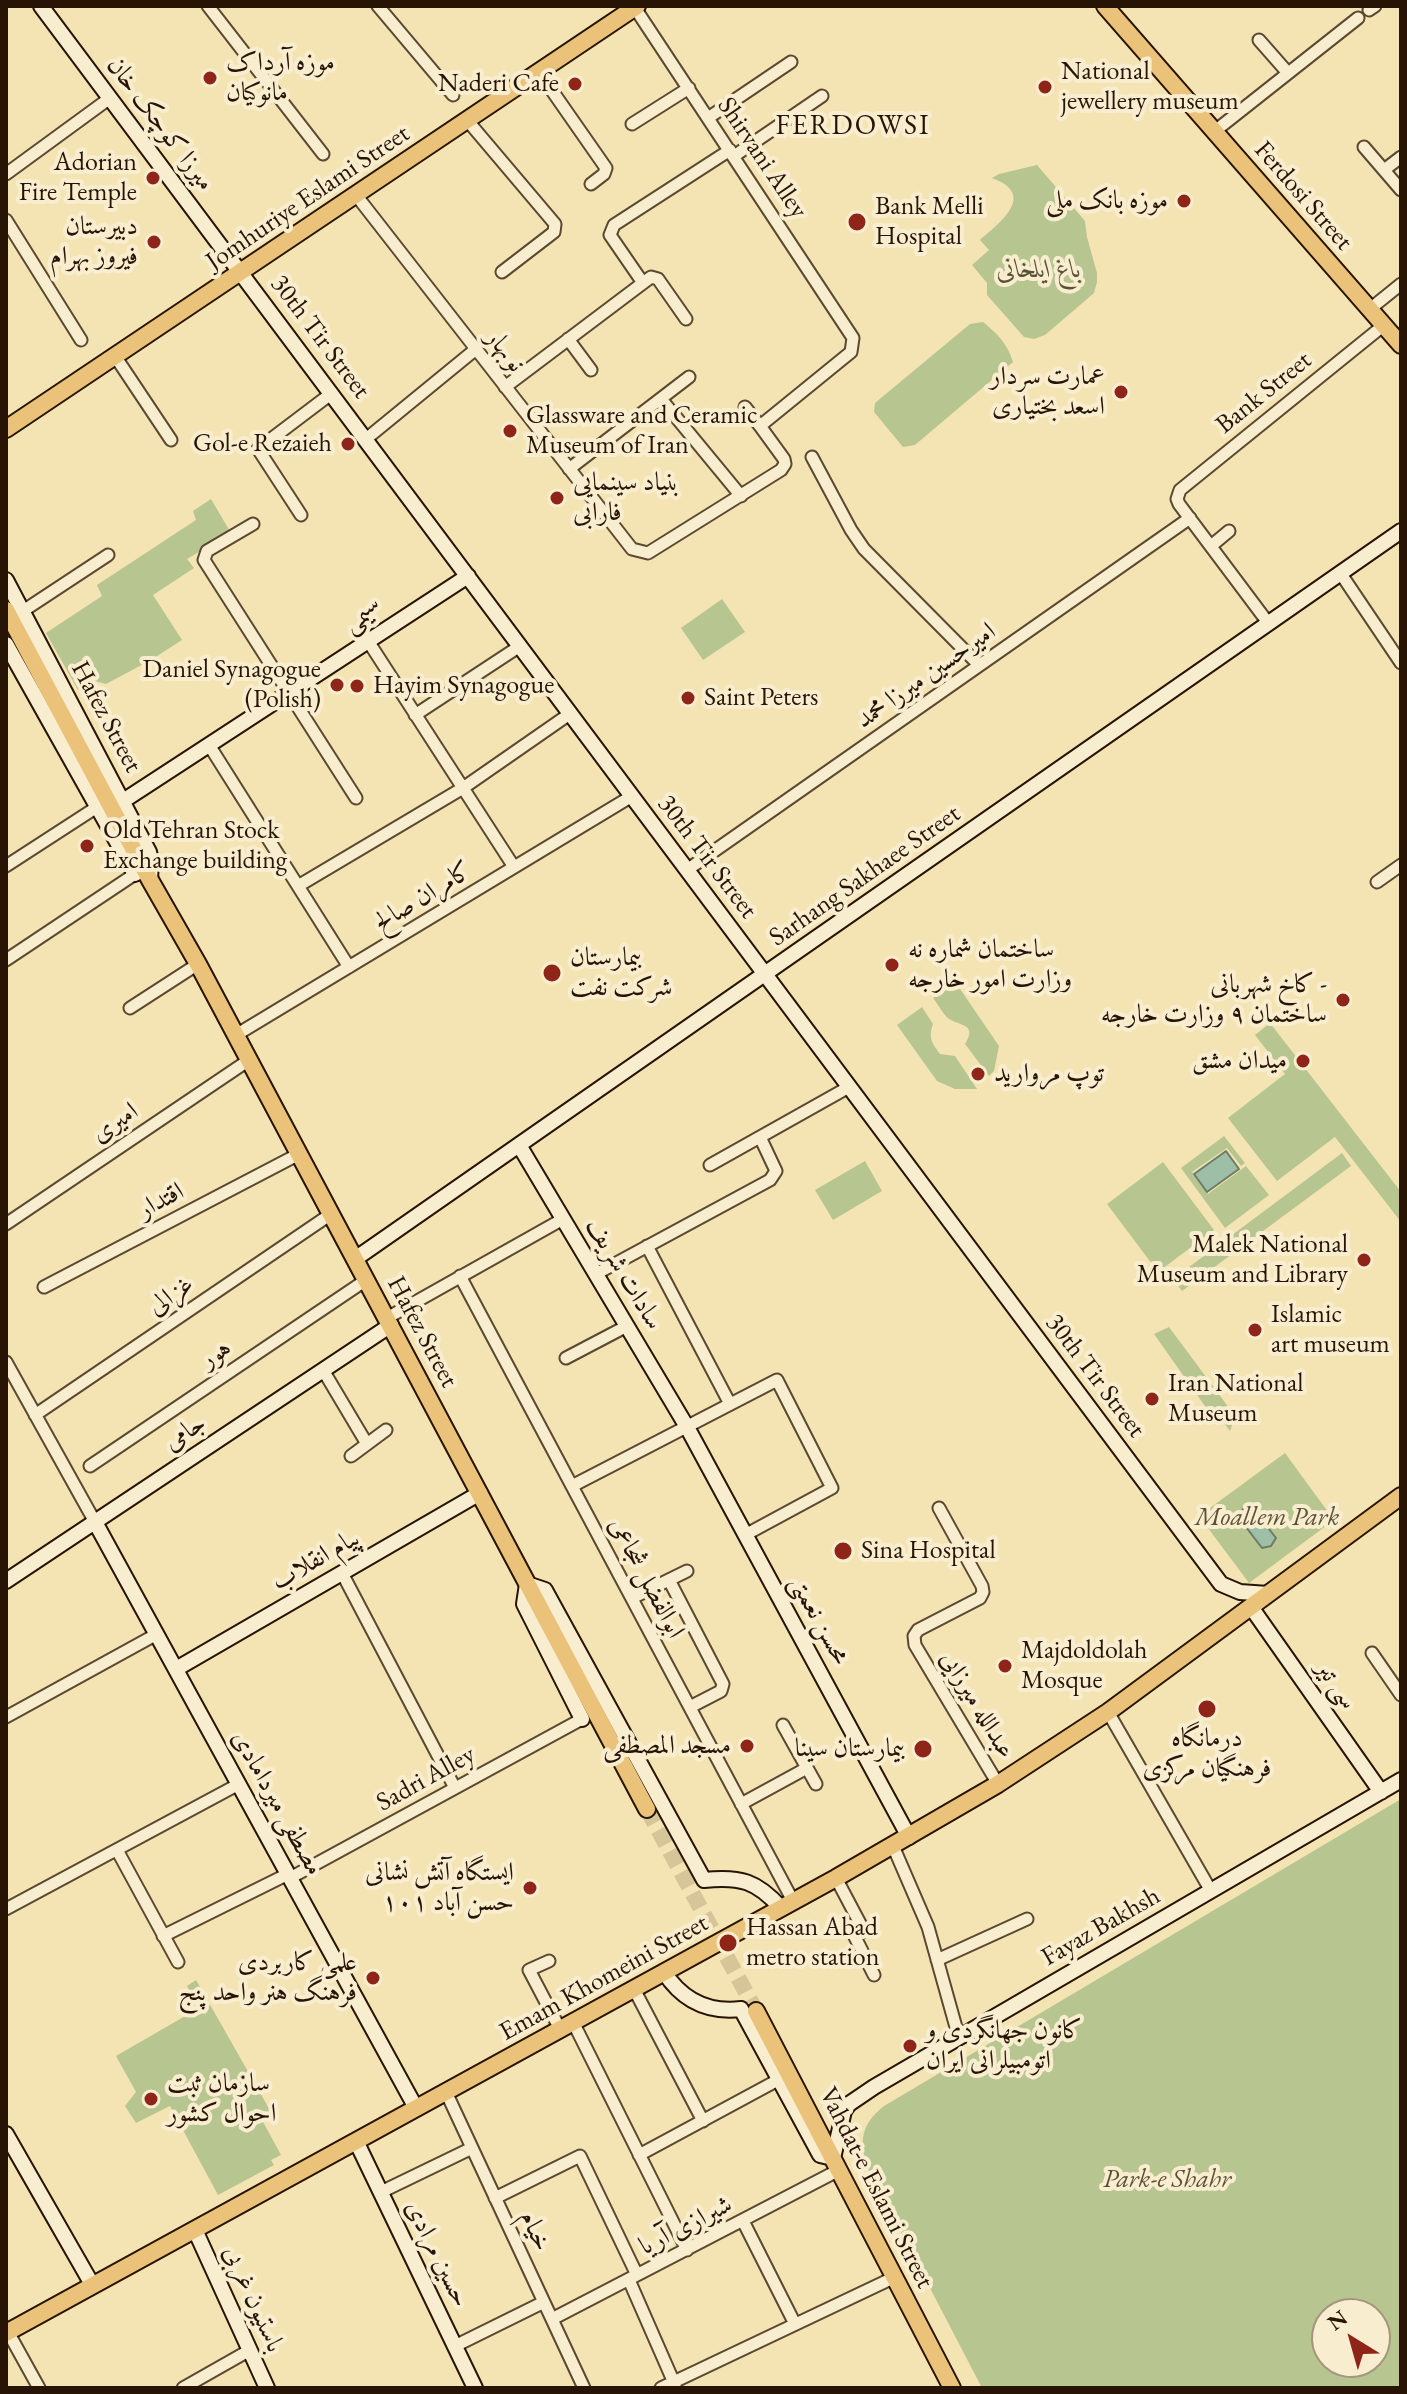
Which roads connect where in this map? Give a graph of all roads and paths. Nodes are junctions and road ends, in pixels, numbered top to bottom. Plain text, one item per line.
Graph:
1 (41, 6) edge
2 (208, 6) edge
3 (378, 6) edge
4 (1105, 6) edge
5 (636, 7) edge
6 (1358, 18) dead end
7 (1259, 40) dead end
8 (791, 62) dead end
9 (1296, 70) junction
10 (539, 72) junction
11 (689, 88) junction
12 (453, 95) dead end
13 (822, 96) dead end
14 (110, 98) junction
15 (708, 118) junction
16 (467, 120) junction
17 (632, 124) dead end
18 (1215, 131) junction
19 (1364, 147) dead end
20 (732, 153) junction
21 (323, 154) dead end
22 (1401, 157) edge
23 (1384, 170) junction
24 (6, 174) edge
25 (591, 184) dead end
26 (1401, 190) edge
27 (356, 195) junction
28 (6, 220) edge
29 (241, 272) junction
30 (502, 272) dead end
31 (643, 283) junction
32 (1401, 284) edge
33 (1370, 309) junction
34 (686, 319) dead end
35 (1384, 325) junction
36 (568, 339) junction
37 (81, 340) dead end
38 (1401, 345) edge
39 (476, 349) junction
40 (115, 356) junction
41 (591, 370) dead end
42 (689, 377) dead end
43 (505, 387) junction
44 (332, 393) junction
45 (661, 399) junction
46 (745, 407) dead end
47 (760, 426) junction
48 (6, 429) edge
49 (366, 439) junction
50 (171, 440) dead end
51 (812, 457) dead end
52 (569, 469) junction
53 (741, 496) junction
54 (301, 515) dead end
55 (1190, 518) junction
56 (253, 524) dead end
57 (1229, 531) dead end
58 (1401, 531) edge
59 (1211, 546) junction
60 (108, 555) dead end
61 (1341, 574) junction
62 (468, 576) junction
63 (6, 580) edge
64 (6, 610) edge
65 (23, 611) junction
66 (1269, 624) junction
67 (368, 641) junction
68 (6, 644) edge
69 (520, 646) junction
70 (1401, 663) edge
71 (979, 665) junction
72 (289, 692) junction
73 (571, 713) junction
74 (415, 715) junction
75 (209, 745) junction
76 (463, 788) junction
77 (632, 796) junction
78 (356, 798) dead end
79 (123, 801) junction
80 (97, 807) junction
81 (1401, 865) edge
82 (6, 866) edge
83 (514, 867) junction
84 (687, 870) junction
85 (143, 874) junction
86 (1377, 882) dead end
87 (298, 886) junction
88 (6, 960) edge
89 (198, 964) junction
90 (349, 967) junction
91 (765, 974) junction
92 (130, 1008) dead end
93 (236, 1035) junction
94 (249, 1060) junction
95 (849, 1087) junction
96 (760, 1137) junction
97 (519, 1145) junction
98 (299, 1154) junction
99 (710, 1165) dead end
100 (331, 1214) junction
101 (563, 1219) junction
102 (6, 1224) edge
103 (647, 1246) junction
104 (355, 1259) junction
105 (596, 1274) junction
106 (460, 1276) junction
107 (366, 1280) junction
108 (44, 1287) dead end
109 (389, 1322) junction
110 (627, 1326) junction
111 (566, 1358) dead end
112 (6, 1362) edge
113 (323, 1370) junction
114 (730, 1404) junction
115 (35, 1415) junction
116 (687, 1427) junction
117 (386, 1430) dead end
118 (367, 1444) junction
119 (351, 1456) dead end
120 (90, 1466) dead end
121 (572, 1486) junction
122 (480, 1493) junction
123 (1401, 1496) edge
124 (939, 1508) dead end
125 (95, 1522) junction
126 (745, 1535) junction
127 (687, 1571) dead end
128 (342, 1573) junction
129 (669, 1580) junction
130 (6, 1581) edge
131 (527, 1584) junction
132 (1268, 1594) junction
133 (632, 1598) junction
134 (1251, 1607) junction
135 (157, 1634) junction
136 (1372, 1653) dead end
137 (176, 1669) junction
138 (1401, 1695) edge
139 (690, 1707) junction
140 (1108, 1712) junction
141 (6, 1717) edge
142 (582, 1719) joint
143 (783, 1725) dead end
144 (807, 1768) junction
145 (1401, 1780) edge
146 (239, 1784) junction
147 (816, 1784) dead end
148 (998, 1784) junction
149 (455, 1788) junction
150 (1381, 1792) junction
151 (741, 1804) junction
152 (647, 1809) tunnel mouth
153 (909, 1837) junction
154 (893, 1846) junction
155 (117, 1850) junction
156 (289, 1876) junction
157 (836, 1878) junction
158 (1211, 1891) junction
159 (787, 1904) junction
160 (6, 1909) edge
161 (1027, 1919) dead end
162 (163, 1936) junction
163 (937, 1960) junction
164 (549, 1961) dead end
165 (178, 1962) dead end
166 (664, 1972) junction
167 (874, 1975) dead end
168 (634, 1989) junction
169 (748, 2010) junction
170 (567, 2025) junction
171 (959, 2038) junction
172 (778, 2080) junction
173 (446, 2092) junction
174 (416, 2108) junction
175 (703, 2121) junction
176 (6, 2134) edge
177 (356, 2141) junction
178 (472, 2148) junction
179 (639, 2155) junction
180 (836, 2164) junction
181 (381, 2192) junction
182 (495, 2198) junction
183 (743, 2221) junction
184 (195, 2230) junction
185 (687, 2250) junction
186 (895, 2277) junction
187 (633, 2278) junction
188 (93, 2286) junction
189 (540, 2304) dead end
190 (552, 2319) junction
191 (795, 2324) junction
192 (7, 2332) edge
193 (455, 2346) junction
194 (250, 2350) junction
195 (675, 2385) edge
196 (39, 2388) edge
197 (183, 2388) edge
198 (267, 2388) edge
199 (475, 2388) edge
200 (584, 2388) edge
201 (661, 2388) edge
202 (952, 2388) edge

1 - 14 street, میرزا کوچک خان
2 - 21 street
3 - 12 street
4 - 18 main road, Ferdosi Street
5 - 10 main road, Jomhuriye Eslami Street
5 - 11 street, Shirvani Alley
6 - 9 street
7 - 9 street
8 - 15 street
9 - 18 street
10 - 16 main road, Jomhuriye Eslami Street
10 - 25 street
11 - 15 street, Shirvani Alley
11 - 17 street
13 - 20 street
14 - 24 street
14 - 29 street, میرزا کوچک خان
15 - 20 street, Shirvani Alley
16 - 27 main road, Jomhuriye Eslami Street
16 - 30 street
18 - 33 main road, Ferdosi Street
19 - 23 street
20 - 31 street
20 - 47 street, Shirvani Alley
22 - 23 street
23 - 26 street
27 - 29 main road, Jomhuriye Eslami Street
27 - 39 street, نوبهار
28 - 37 street
29 - 40 main road, Jomhuriye Eslami Street
29 - 44 street, 30th Tir Street
31 - 34 street
31 - 36 street
32 - 33 street
33 - 35 main road, Ferdosi Street
35 - 38 main road, Ferdosi Street
35 - 55 street, Bank Street
36 - 41 street
36 - 43 street
39 - 43 street, نوبهار
39 - 49 street
40 - 48 main road, Jomhuriye Eslami Street
40 - 50 street
42 - 45 street
43 - 52 street, نوبهار
44 - 49 street, 30th Tir Street
44 - 54 street
45 - 52 street
45 - 53 street
46 - 47 street
47 - 53 street, نوبهار
49 - 62 street, 30th Tir Street
51 - 71 street
52 - 53 street, نوبهار
55 - 59 street
55 - 71 street, امیرحسین میرزا محمد
56 - 72 street
57 - 59 street
58 - 61 street, Sarhang Sakhaee Street
59 - 66 street
60 - 65 street
61 - 66 street, Sarhang Sakhaee Street
61 - 70 street
62 - 67 street, سیمی
62 - 69 street, 30th Tir Street
63 - 65 street, Hafez Street
64 - 85 main road, Hafez Street
65 - 79 street, Hafez Street
66 - 91 street, Sarhang Sakhaee Street
67 - 72 street, سیمی
67 - 74 street
68 - 80 street, Hafez Street
69 - 73 street, 30th Tir Street
69 - 74 street
71 - 84 street, امیرحسین میرزا محمد
72 - 75 street, سیمی
72 - 78 street
73 - 76 street
73 - 77 street, 30th Tir Street
74 - 76 street
75 - 79 street, سیمی
75 - 87 street
76 - 83 street
76 - 87 street
77 - 83 street, کامران صالح
77 - 84 street, 30th Tir Street
79 - 85 street, Hafez Street
80 - 82 street
80 - 85 street, Hafez Street
81 - 86 street
83 - 90 street, کامران صالح
84 - 91 street, 30th Tir Street
85 - 88 street
85 - 89 main road, Hafez Street
87 - 90 street
89 - 92 street
89 - 93 main road, Hafez Street
90 - 93 street, کامران صالح
91 - 95 street, 30th Tir Street
91 - 97 street, Sarhang Sakhaee Street
93 - 94 main road, Hafez Street
94 - 98 main road, Hafez Street
94 - 102 street, امیری
95 - 96 street
95 - 132 street, 30th Tir Street
96 - 99 street
96 - 103 street
97 - 101 street, سادات شریف
97 - 104 street, Sarhang Sakhaee Street
98 - 100 main road, Hafez Street
98 - 108 street, اقتدار
100 - 104 main road, Hafez Street
100 - 115 street, غزالی
101 - 105 street, سادات شریف
101 - 106 street
103 - 105 street
103 - 114 street
104 - 107 main road, Hafez Street
105 - 110 street, سادات شریف
106 - 109 street
106 - 121 street, ابوالفضل شجاعی
107 - 109 main road, Hafez Street
107 - 120 street, هور
109 - 113 street, جامی
109 - 122 main road, Hafez Street
110 - 111 street
110 - 116 street, سادات شریف
112 - 115 street
113 - 118 street
113 - 125 street, جامی
114 - 116 street
114 - 126 street
115 - 125 street
116 - 121 street
116 - 126 street, محسن نعمتی
117 - 118 street
118 - 119 street
121 - 133 street, ابوالفضل شجاعی
122 - 128 street, پیام انقلاب
122 - 131 main road, Hafez Street
123 - 132 main road, Emam Khomeini Street
124 - 148 street, عبدالله میرزایی
125 - 130 street, جامی
125 - 135 street, مصطفی میردامادی
126 - 153 street, محسن نعمتی
127 - 129 street
128 - 137 street, پیام انقلاب
128 - 149 street
129 - 133 street
129 - 139 street
131 - 142 street
131 - 152 main road, Hafez Street
131 - 159 street
132 - 134 main road, Emam Khomeini Street
133 - 139 street, ابوالفضل شجاعی
134 - 140 main road, Emam Khomeini Street
134 - 150 street, سی تیر
135 - 137 street, مصطفی میردامادی
135 - 141 street
136 - 138 street
137 - 146 street, مصطفی میردامادی
139 - 151 street, ابوالفضل شجاعی
140 - 148 main road, Emam Khomeini Street
140 - 158 street
142 - 149 street, Sadri Alley
143 - 144 street
144 - 147 street
144 - 151 street
145 - 150 street, Fayaz Bakhsh
146 - 155 street
146 - 156 street, مصطفی میردامادی
148 - 153 main road, Emam Khomeini Street
149 - 156 street, Sadri Alley
150 - 158 street, Fayaz Bakhsh
151 - 159 street, ابوالفضل شجاعی
153 - 154 main road, Emam Khomeini Street
154 - 157 main road, Emam Khomeini Street
154 - 163 street
155 - 160 street
155 - 162 street
156 - 162 street, Sadri Alley
156 - 174 street, مصطفی میردامادی
157 - 159 main road, Emam Khomeini Street
157 - 167 street
158 - 171 street, Fayaz Bakhsh
159 - 166 main road, Emam Khomeini Street
161 - 163 street
162 - 165 street
163 - 171 street
164 - 170 street
166 - 168 main road, Emam Khomeini Street
166 - 169 street
168 - 170 main road, Emam Khomeini Street
168 - 175 street
169 - 172 street
169 - 180 main road, Vahdat-e Eslami Street
170 - 173 main road, Emam Khomeini Street
170 - 179 street
171 - 180 street, Fayaz Bakhsh
172 - 175 street
172 - 180 street
173 - 174 main road, Emam Khomeini Street
173 - 178 street, خیام
174 - 177 main road, Emam Khomeini Street
175 - 179 street
176 - 188 street
177 - 181 street, حسین مرادی
177 - 184 main road, Emam Khomeini Street
178 - 181 street
178 - 182 street, خیام
179 - 185 street
180 - 183 street, شیرازی آریا
180 - 186 main road, Vahdat-e Eslami Street
181 - 193 street, حسین مرادی
182 - 187 street
182 - 190 street, خیام
183 - 185 street, شیرازی آریا
183 - 191 street
184 - 188 main road, Emam Khomeini Street
184 - 194 street, باستیون غربی
185 - 187 street, شیرازی آریا
186 - 191 street
186 - 202 main road, Vahdat-e Eslami Street
187 - 190 street, شیرازی آریا
187 - 195 street
188 - 192 main road, Emam Khomeini Street
189 - 193 street
190 - 200 street, خیام
191 - 195 street
192 - 196 street
193 - 199 street, حسین مرادی
194 - 197 street
194 - 198 street, باستیون غربی
195 - 201 street

